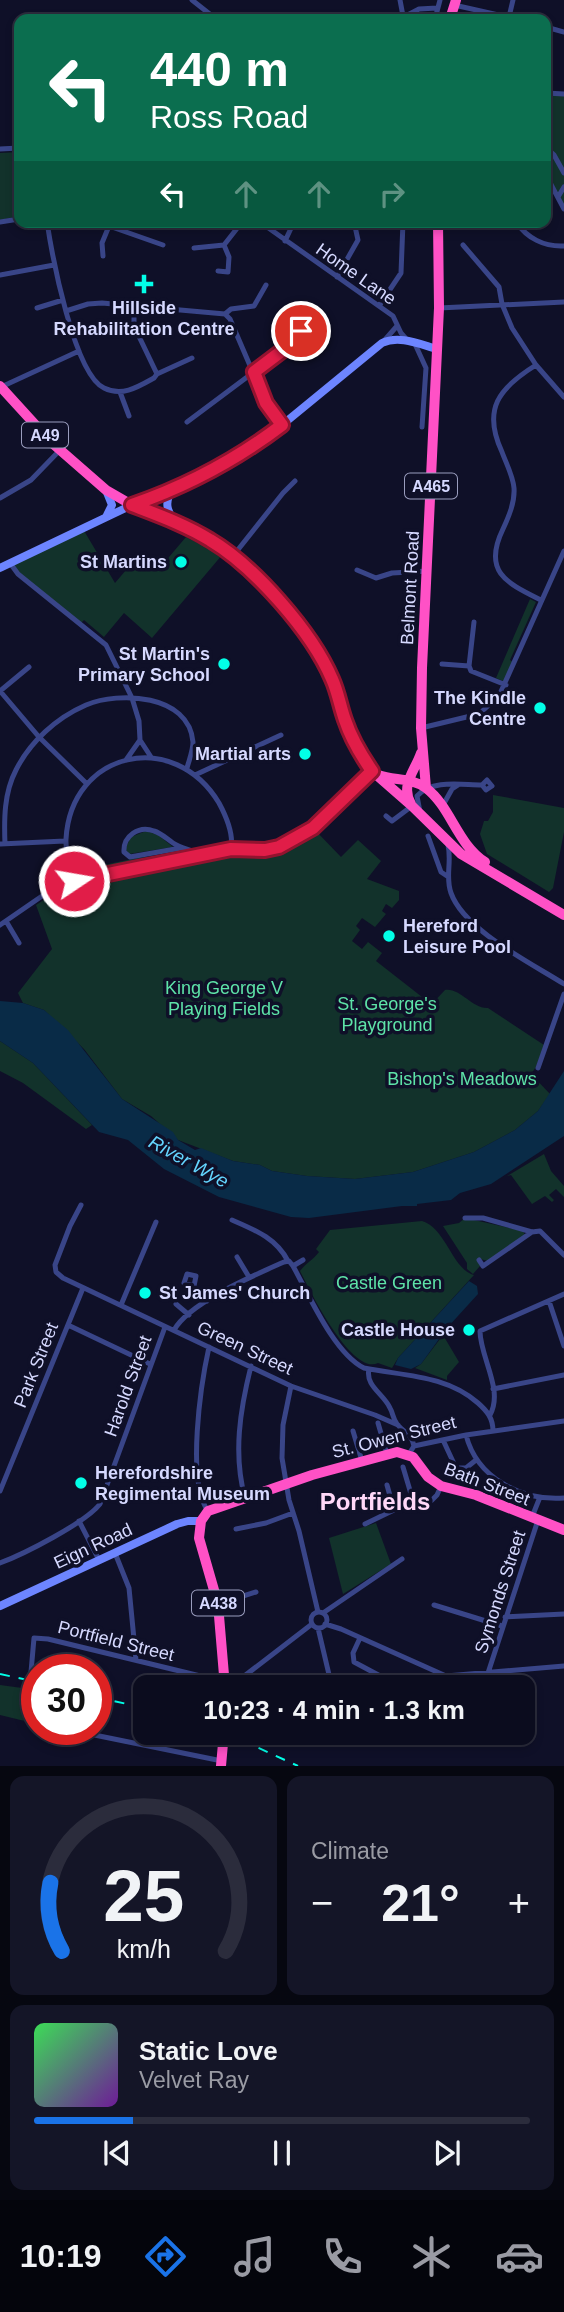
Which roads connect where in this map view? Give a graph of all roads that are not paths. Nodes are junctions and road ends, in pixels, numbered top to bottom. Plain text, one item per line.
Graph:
1 (192, 0) edge
2 (440, 0) edge
3 (455, 2) edge
4 (438, 8) junction
5 (475, 10) junction
6 (210, 14) edge
7 (410, 14) edge
8 (436, 14) edge
9 (474, 14) edge
10 (494, 14) edge
11 (551, 152) edge
12 (564, 173) edge
13 (551, 184) edge
14 (564, 187) edge
15 (558, 197) junction
16 (564, 209) edge
17 (48, 228) edge
18 (107, 228) edge
19 (118, 228) edge
20 (237, 228) edge
21 (268, 228) edge
22 (291, 228) edge
23 (355, 228) edge
24 (403, 228) edge
25 (438, 228) edge
26 (522, 228) edge
27 (285, 241) junction
28 (163, 245) dead end
29 (224, 245) junction
30 (463, 245) dead end
31 (564, 246) edge
32 (194, 248) dead end
33 (103, 256) dead end
34 (54, 265) junction
35 (218, 271) dead end
36 (0, 275) edge
37 (337, 277) junction
38 (266, 285) dead end
39 (63, 300) junction
40 (564, 302) edge
41 (502, 304) junction
42 (379, 306) junction
43 (134, 307) junction
44 (37, 308) dead end
45 (439, 308) junction
46 (66, 311) junction
47 (225, 314) junction
48 (397, 327) junction
49 (301, 331) dead end
50 (412, 342) junction
51 (382, 344) junction
52 (437, 349) junction
53 (79, 351) junction
54 (192, 358) dead end
55 (536, 365) junction
56 (254, 372) junction
57 (156, 374) junction
58 (1, 387) edge
59 (120, 392) junction
60 (564, 397) edge
61 (129, 416) dead end
62 (187, 422) dead end
63 (282, 425) junction
64 (422, 427) dead end
65 (60, 450) junction
66 (295, 481) dead end
67 (106, 489) junction
68 (172, 490) junction
69 (0, 498) edge
70 (132, 505) junction
71 (105, 517) junction
72 (175, 523) junction
73 (564, 551) edge
74 (233, 556) junction
75 (9, 563) junction
76 (0, 568) edge
77 (357, 570) dead end
78 (428, 571) junction
79 (541, 600) junction
80 (474, 622) dead end
81 (442, 664) dead end
82 (469, 666) junction
83 (29, 667) dead end
84 (506, 685) junction
85 (0, 691) edge
86 (132, 698) junction
87 (421, 728) junction
88 (281, 735) dead end
89 (38, 737) junction
90 (140, 740) junction
91 (422, 749) junction
92 (150, 757) junction
93 (126, 760) junction
94 (187, 768) junction
95 (374, 773) junction
96 (195, 775) junction
97 (409, 780) junction
98 (86, 783) junction
99 (458, 785) junction
100 (482, 785) dead end
101 (426, 788) junction
102 (412, 806) junction
103 (442, 808) junction
104 (386, 816) dead end
105 (422, 816) junction
106 (428, 836) dead end
107 (460, 837) junction
108 (65, 841) junction
109 (3, 844) edge
110 (448, 844) junction
111 (181, 848) junction
112 (231, 849) junction
113 (458, 852) junction
114 (195, 857) junction
115 (450, 863) junction
116 (490, 868) junction
117 (447, 876) junction
118 (74, 881) junction
119 (564, 908) edge
120 (564, 915) edge
121 (3, 923) edge
122 (19, 943) dead end
123 (564, 984) edge
124 (564, 994) edge
125 (538, 1068) dead end
126 (81, 1205) dead end
127 (465, 1218) dead end
128 (232, 1220) dead end
129 (156, 1222) dead end
130 (532, 1232) junction
131 (564, 1255) edge
132 (237, 1257) dead end
133 (303, 1260) dead end
134 (479, 1260) dead end
135 (288, 1261) junction
136 (293, 1266) junction
137 (250, 1277) junction
138 (194, 1286) dead end
139 (83, 1288) junction
140 (564, 1294) edge
141 (207, 1301) junction
142 (549, 1301) junction
143 (176, 1304) dead end
144 (121, 1305) junction
145 (189, 1315) junction
146 (68, 1325) junction
147 (165, 1326) junction
148 (174, 1330) junction
149 (564, 1346) edge
150 (209, 1347) junction
151 (150, 1364) junction
152 (251, 1366) junction
153 (369, 1369) junction
154 (564, 1375) edge
155 (291, 1386) junction
156 (493, 1389) junction
157 (391, 1411) junction
158 (490, 1415) junction
159 (383, 1418) junction
160 (564, 1421) edge
161 (378, 1423) dead end
162 (398, 1425) junction
163 (353, 1430) dead end
164 (493, 1431) junction
165 (466, 1435) junction
166 (443, 1440) junction
167 (411, 1450) junction
168 (387, 1454) junction
169 (476, 1460) junction
170 (362, 1461) junction
171 (403, 1467) dead end
172 (286, 1484) junction
173 (387, 1485) dead end
174 (441, 1486) junction
175 (0, 1491) edge
176 (540, 1497) junction
177 (246, 1498) junction
178 (564, 1499) edge
179 (414, 1504) junction
180 (394, 1510) junction
181 (208, 1511) junction
182 (293, 1513) junction
183 (535, 1519) junction
184 (79, 1521) junction
185 (201, 1521) junction
186 (365, 1524) dead end
187 (236, 1529) dead end
188 (564, 1530) edge
189 (115, 1552) junction
190 (402, 1559) dead end
191 (99, 1560) junction
192 (0, 1563) edge
193 (256, 1592) dead end
194 (218, 1604) junction
195 (434, 1605) dead end
196 (0, 1606) edge
197 (321, 1613) junction
198 (564, 1614) edge
199 (505, 1617) junction
200 (312, 1623) junction
201 (325, 1624) junction
202 (502, 1626) junction
203 (318, 1628) junction
204 (34, 1638) junction
205 (360, 1638) junction
206 (26, 1639) dead end
207 (33, 1654) edge
208 (136, 1660) junction
209 (564, 1666) edge
210 (488, 1673) junction
211 (191, 1675) edge
212 (226, 1675) edge
213 (241, 1675) edge
214 (329, 1675) edge
215 (378, 1675) edge
216 (112, 1739) edge
217 (223, 1745) edge
218 (222, 1763) edge

1 - 6 street
2 - 4 street
3 - 5 street
4 - 7 street
4 - 8 street
5 - 9 street
5 - 10 street
11 - 12 street
13 - 15 street
14 - 15 street
15 - 16 street
17 - 34 street
18 - 33 street
19 - 28 street
20 - 29 street
21 - 27 street, Home Lane
22 - 27 street
23 - 37 street
24 - 42 street
25 - 45 highway, Belmont Road / A465
26 - 31 street
27 - 37 street, Home Lane
29 - 32 street
29 - 35 street
30 - 41 street
34 - 36 street
34 - 39 street
37 - 42 street, Home Lane
38 - 47 street
39 - 44 street
39 - 46 street
40 - 41 street
41 - 45 street
41 - 55 street
42 - 48 street, Home Lane
43 - 46 street
43 - 47 street
43 - 57 street
45 - 52 highway, Belmont Road / A465
46 - 53 street
47 - 56 street
48 - 50 street, Home Lane
48 - 51 street, Home Lane
49 - 56 street
50 - 51 street
50 - 52 street
50 - 64 street, Home Lane
51 - 63 street
52 - 78 highway, Belmont Road / A465
53 - 58 street
53 - 59 street
54 - 57 street
55 - 60 street
55 - 79 street
56 - 62 street
56 - 63 street
57 - 59 street
58 - 65 highway, A49
59 - 61 street
63 - 68 street
65 - 67 highway, A49
65 - 69 street
66 - 74 street
67 - 70 highway, A49
67 - 71 street
68 - 70 street
68 - 72 street
70 - 71 street
70 - 72 highway, A49
71 - 75 street
72 - 74 highway, A49
73 - 79 street
74 - 95 highway, A49
75 - 76 street
75 - 86 street
77 - 78 street
78 - 87 highway, Belmont Road / A465
79 - 84 street
80 - 82 street
81 - 82 street
82 - 84 street
83 - 85 street
84 - 87 street
85 - 89 street
86 - 89 street
86 - 90 street
86 - 94 street
87 - 91 highway, Belmont Road / A465
88 - 96 street
89 - 98 street
89 - 109 street
90 - 92 street
90 - 93 street
91 - 97 highway, A465
91 - 101 highway, Belmont Road / A465
92 - 93 street
92 - 94 street
93 - 98 street
94 - 96 street
95 - 97 highway
95 - 102 highway
95 - 112 street
96 - 112 street
97 - 101 highway
97 - 102 highway
98 - 108 street
99 - 100 street
99 - 101 street
99 - 103 street
101 - 103 highway
101 - 105 street
102 - 104 street
102 - 105 highway
103 - 105 highway
103 - 107 highway
105 - 110 highway
106 - 117 street
107 - 113 highway
107 - 116 highway
108 - 109 street
108 - 118 street
110 - 113 highway
110 - 115 street
111 - 111 street
111 - 114 street
112 - 114 street
113 - 115 street
113 - 116 highway
114 - 118 street
115 - 117 street
116 - 119 highway
116 - 120 highway
117 - 123 street
118 - 121 street
121 - 122 street
124 - 125 street
126 - 139 street, Green Street
127 - 130 street
128 - 135 street
129 - 144 street
130 - 131 street
130 - 134 street
132 - 137 street
133 - 136 street
135 - 136 street
135 - 137 street
136 - 153 street
137 - 141 street
138 - 141 street
139 - 144 street, Green Street
139 - 146 street, Park Street
140 - 142 street
141 - 145 street
142 - 149 street
142 - 156 street
143 - 145 street
144 - 147 street, Green Street
145 - 148 street
146 - 151 street
146 - 175 street, Park Street
147 - 148 street, Green Street
147 - 151 street, Harold Street
148 - 150 street, Green Street
150 - 152 street, Green Street
150 - 181 street
151 - 184 street, Harold Street
152 - 155 street, Green Street
152 - 177 street
153 - 157 street
153 - 158 street
154 - 156 street
155 - 159 street, Green Street
155 - 172 street
156 - 158 street
157 - 159 street
157 - 162 street
158 - 164 street
159 - 162 street, Green Street
160 - 164 street, St. Owen Street
161 - 168 street
162 - 167 street
163 - 170 street
164 - 165 street, St. Owen Street
165 - 166 street, St. Owen Street
165 - 169 street
166 - 167 street, St. Owen Street
166 - 169 street
167 - 168 highway, St. Owen Street
167 - 174 highway, Bath Street
168 - 170 highway, St. Owen Street
169 - 176 street
170 - 172 highway, St. Owen Street
171 - 179 street
172 - 177 highway, St. Owen Street
172 - 182 street
173 - 180 street
174 - 179 street
174 - 183 highway, Bath Street
176 - 178 street
176 - 183 street, Symonds Street
177 - 181 highway, St. Owen Street
179 - 180 street
180 - 186 street
181 - 185 highway
182 - 187 street
182 - 197 street
183 - 188 highway, Bath Street
183 - 199 street, Symonds Street
184 - 191 street
184 - 192 street, Harold Street
185 - 189 street, Eign Road
185 - 194 highway, A438
189 - 191 street, Eign Road
189 - 208 street
190 - 197 street
191 - 196 street, Eign Road
193 - 194 street
194 - 212 highway, A438
195 - 202 street
197 - 200 street
197 - 201 street
198 - 199 street
199 - 202 street, Symonds Street
200 - 203 street
200 - 213 street
201 - 203 street
201 - 205 street
202 - 210 street, Symonds Street
203 - 214 street
204 - 206 street
204 - 207 street, Portfield Street
204 - 208 street, Portfield Street
205 - 210 street
205 - 215 street
208 - 211 street, Portfield Street
209 - 210 street
216 - 218 street
217 - 218 highway

